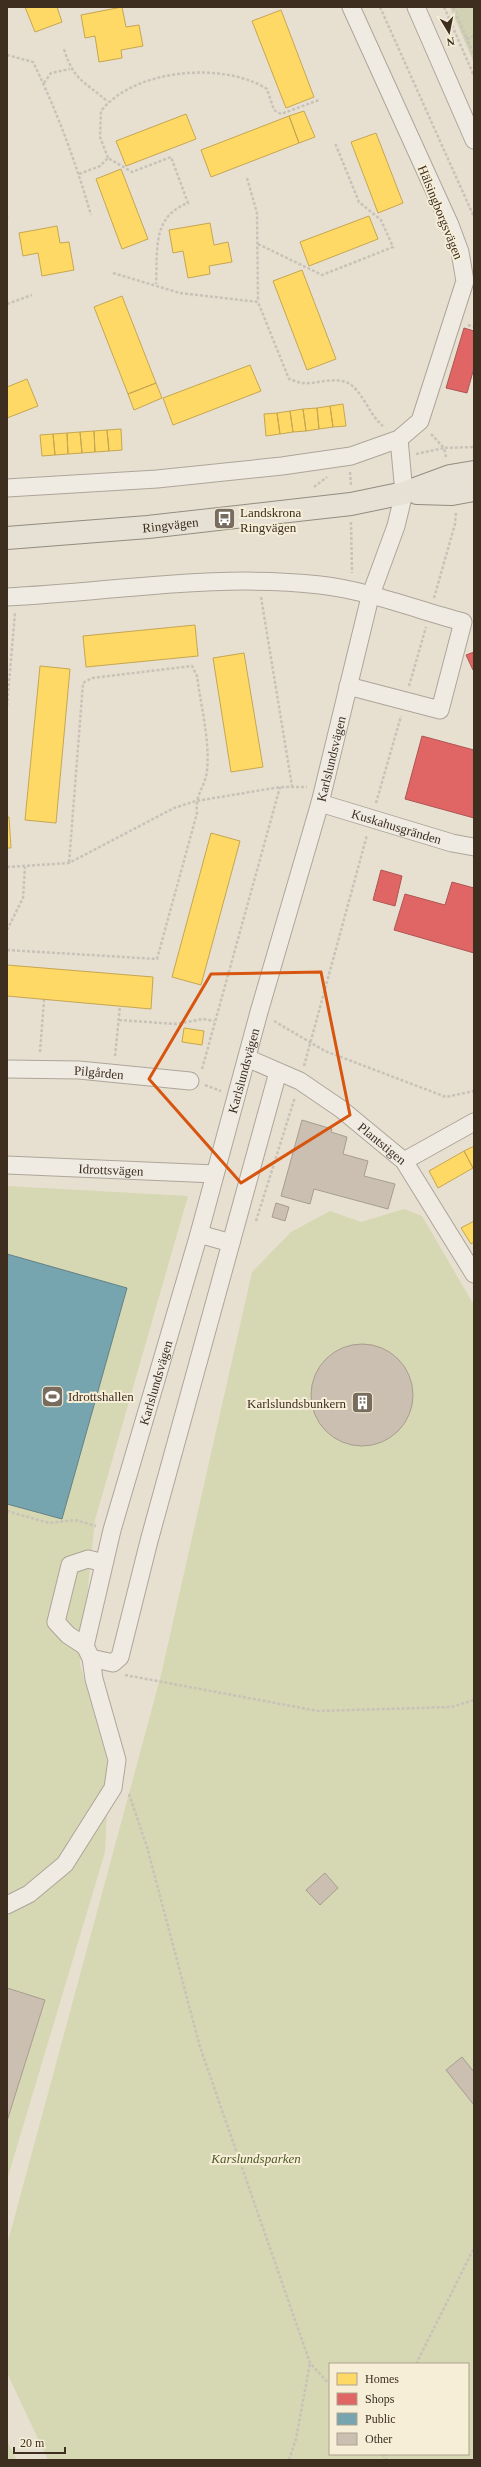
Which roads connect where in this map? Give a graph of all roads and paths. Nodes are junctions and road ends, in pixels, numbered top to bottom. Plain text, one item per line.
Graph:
1 (351, 7) edge
2 (380, 7) edge
3 (416, 7) edge
4 (444, 7) edge
5 (453, 7) edge
6 (474, 36) edge
7 (467, 39) junction
8 (64, 50) dead end
9 (7, 55) edge
10 (474, 55) edge
11 (70, 69) junction
12 (474, 76) edge
13 (44, 84) junction
14 (319, 100) dead end
15 (108, 102) junction
16 (474, 140) edge
17 (335, 143) dead end
18 (108, 158) junction
19 (79, 174) junction
20 (247, 178) dead end
21 (473, 212) edge
22 (91, 216) dead end
23 (474, 217) edge
24 (258, 244) junction
25 (113, 272) dead end
26 (156, 284) junction
27 (32, 295) dead end
28 (258, 302) junction
29 (7, 304) edge
30 (420, 421) junction
31 (399, 439) junction
32 (474, 447) edge
33 (444, 448) junction
34 (401, 458) junction
35 (358, 470) dead end
36 (474, 472) edge
37 (344, 473) dead end
38 (330, 475) dead end
39 (7, 488) edge
40 (310, 488) dead end
41 (474, 490) edge
42 (404, 493) junction
43 (455, 493) junction
44 (7, 538) edge
45 (258, 581) junction
46 (370, 596) junction
47 (11, 597) edge
48 (348, 686) junction
49 (7, 706) edge
50 (292, 786) junction
51 (280, 787) junction
52 (321, 796) junction
53 (196, 801) junction
54 (474, 847) edge
55 (69, 862) junction
56 (7, 867) edge
57 (25, 867) junction
58 (7, 930) edge
59 (7, 950) edge
60 (44, 1000) dead end
61 (120, 1006) dead end
62 (258, 1012) junction
63 (119, 1020) junction
64 (214, 1021) junction
65 (246, 1058) junction
66 (7, 1069) edge
67 (40, 1069) junction
68 (278, 1072) junction
69 (114, 1073) junction
70 (196, 1076) joint
71 (474, 1091) edge
72 (474, 1122) edge
73 (404, 1161) junction
74 (7, 1165) edge
75 (215, 1174) junction
76 (199, 1234) junction
77 (231, 1243) junction
78 (473, 1268) edge
79 (7, 1511) edge
80 (99, 1526) dead end
81 (104, 1563) junction
82 (88, 1652) junction
83 (122, 1675) dead end
84 (474, 1700) edge
85 (127, 1789) dead end
86 (7, 1905) edge
87 (474, 2248) edge
88 (310, 2363) junction
89 (416, 2363) edge
90 (329, 2384) edge
91 (289, 2460) edge

1 - 30 street, Hälsingborgsvägen
2 - 21 path
3 - 16 street
4 - 12 path
5 - 7 path
6 - 7 path
7 - 10 path
8 - 11 path
9 - 13 path
11 - 13 path
11 - 15 path
13 - 19 path
14 - 15 path
15 - 18 path
17 - 24 path
18 - 19 path
18 - 26 path
19 - 22 path
20 - 24 path
21 - 23 path
24 - 28 path
25 - 26 path
26 - 28 path
27 - 29 path
28 - 31 path
30 - 31 street
30 - 33 path
31 - 34 street, Karlslundsvägen
31 - 39 street
32 - 33 path
33 - 34 path
33 - 43 path
34 - 42 street, Karlslundsvägen
35 - 37 path
36 - 43 main road, Ringvägen
38 - 40 path
41 - 43 main road, Ringvägen
42 - 43 main road, Ringvägen
42 - 44 main road, Ringvägen
42 - 46 street, Karlslundsvägen
45 - 46 street
45 - 47 street
45 - 50 path
46 - 48 street, Karlslundsvägen
46 - 48 street
47 - 49 path
48 - 52 street, Karlslundsvägen
50 - 51 path
50 - 52 path
51 - 53 path
51 - 64 path
52 - 54 street, Kuskahusgränden
52 - 62 street, Karlslundsvägen
53 - 55 path
53 - 55 path
53 - 59 path
55 - 57 path
56 - 57 path
57 - 58 path
60 - 67 path
61 - 63 path
62 - 65 street, Karlslundsvägen
62 - 71 path
63 - 64 path
63 - 69 path
64 - 70 path
65 - 68 street, Plantstigen
65 - 75 street, Karlslundsvägen
66 - 67 street, Pilgården
67 - 69 street, Pilgården
68 - 73 street, Plantstigen
68 - 77 street
69 - 70 street, Pilgården
72 - 73 street
73 - 78 street, Plantstigen
74 - 75 street, Idrottsvägen
75 - 76 street, Karlslundsvägen
76 - 77 street
76 - 81 street, Karlslundsvägen
77 - 82 street
79 - 80 path
81 - 82 street, Karlslundsvägen
81 - 82 street
82 - 86 street
83 - 84 path
85 - 88 path
87 - 89 path
88 - 90 path
88 - 91 path

